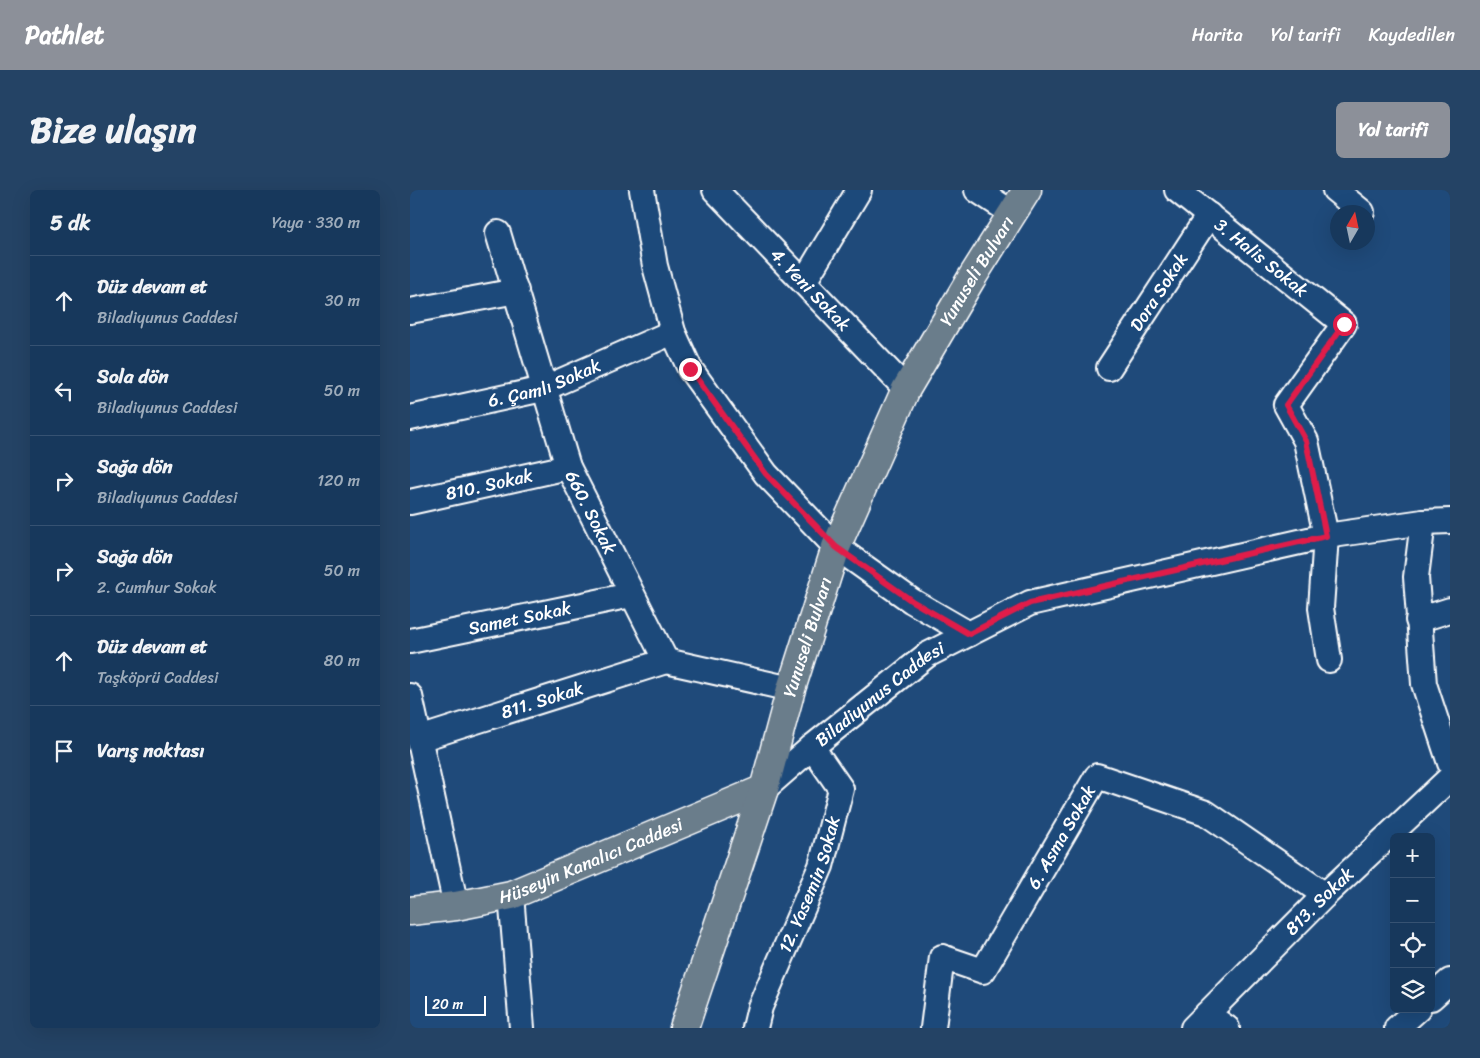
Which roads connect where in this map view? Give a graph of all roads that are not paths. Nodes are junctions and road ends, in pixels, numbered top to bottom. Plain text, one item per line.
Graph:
1 (642, 190) edge
2 (715, 190) edge
3 (858, 190) edge
4 (977, 190) edge
5 (1027, 190) edge
6 (1178, 190) edge
7 (1334, 190) edge
8 (1353, 205) edge
9 (1012, 213) junction
10 (1209, 215) junction
11 (498, 233) dead end
12 (804, 282) junction
13 (516, 291) junction
14 (410, 311) edge
15 (673, 332) junction
16 (1109, 368) dead end
17 (543, 389) junction
18 (906, 389) junction
19 (410, 418) edge
20 (568, 467) junction
21 (410, 502) edge
22 (1450, 521) edge
23 (1423, 522) junction
24 (1326, 536) junction
25 (836, 547) junction
26 (632, 595) junction
27 (1450, 610) edge
28 (1418, 620) junction
29 (969, 634) junction
30 (410, 641) edge
31 (1329, 660) dead end
32 (666, 661) junction
33 (792, 689) junction
34 (410, 696) edge
35 (419, 739) junction
36 (812, 747) junction
37 (1450, 763) edge
38 (1450, 778) edge
39 (764, 789) junction
40 (511, 895) junction
41 (1325, 895) junction
42 (456, 906) junction
43 (410, 912) edge
44 (1450, 981) edge
45 (1435, 994) edge
46 (1414, 1013) edge
47 (1200, 1021) edge
48 (522, 1028) edge
49 (684, 1028) edge
50 (755, 1028) edge
51 (933, 1028) edge
52 (1227, 1028) edge
53 (1398, 1028) edge

1 - 15 street
2 - 12 street, 4. Yeni Sokak
3 - 12 street
4 - 9 street
5 - 9 main road, Yunuseli Bulvarı
6 - 10 street, 3. Halis Sokak
7 - 8 street
9 - 18 main road, Yunuseli Bulvarı
10 - 16 street, Dora Sokak
10 - 24 street, 3. Halis Sokak
11 - 13 street, 660. Sokak
12 - 18 street, 4. Yeni Sokak
13 - 14 street
13 - 17 street, 660. Sokak
15 - 17 street, 6. Çamlı Sokak
15 - 25 street
17 - 19 street, 6. Çamlı Sokak
17 - 20 street, 660. Sokak
18 - 25 main road, Yunuseli Bulvarı
20 - 21 street, 810. Sokak
20 - 26 street, 660. Sokak
22 - 23 street, Biladiyunus Caddesi
23 - 24 street, Biladiyunus Caddesi
23 - 28 street
24 - 29 street, Biladiyunus Caddesi
24 - 31 street
25 - 29 street
25 - 33 main road, Yunuseli Bulvarı
26 - 30 street, Samet Sokak
26 - 32 street, 660. Sokak
27 - 28 street
28 - 37 street
29 - 36 street, Biladiyunus Caddesi
32 - 33 street
32 - 35 street, 811. Sokak
33 - 39 main road, Yunuseli Bulvarı
34 - 35 street
35 - 42 street
36 - 39 street, Biladiyunus Caddesi
36 - 50 street, 12. Yasemin Sokak
38 - 41 street, 813. Sokak
39 - 40 main road, Hüseyin Kanalıcı Caddesi
39 - 49 main road, Yunuseli Bulvarı
40 - 42 main road, Hüseyin Kanalıcı Caddesi
40 - 48 street
41 - 47 street, 813. Sokak
41 - 51 street, 6. Asma Sokak
42 - 43 main road, Hüseyin Kanalıcı Caddesi
44 - 45 street
46 - 53 street
47 - 52 street

